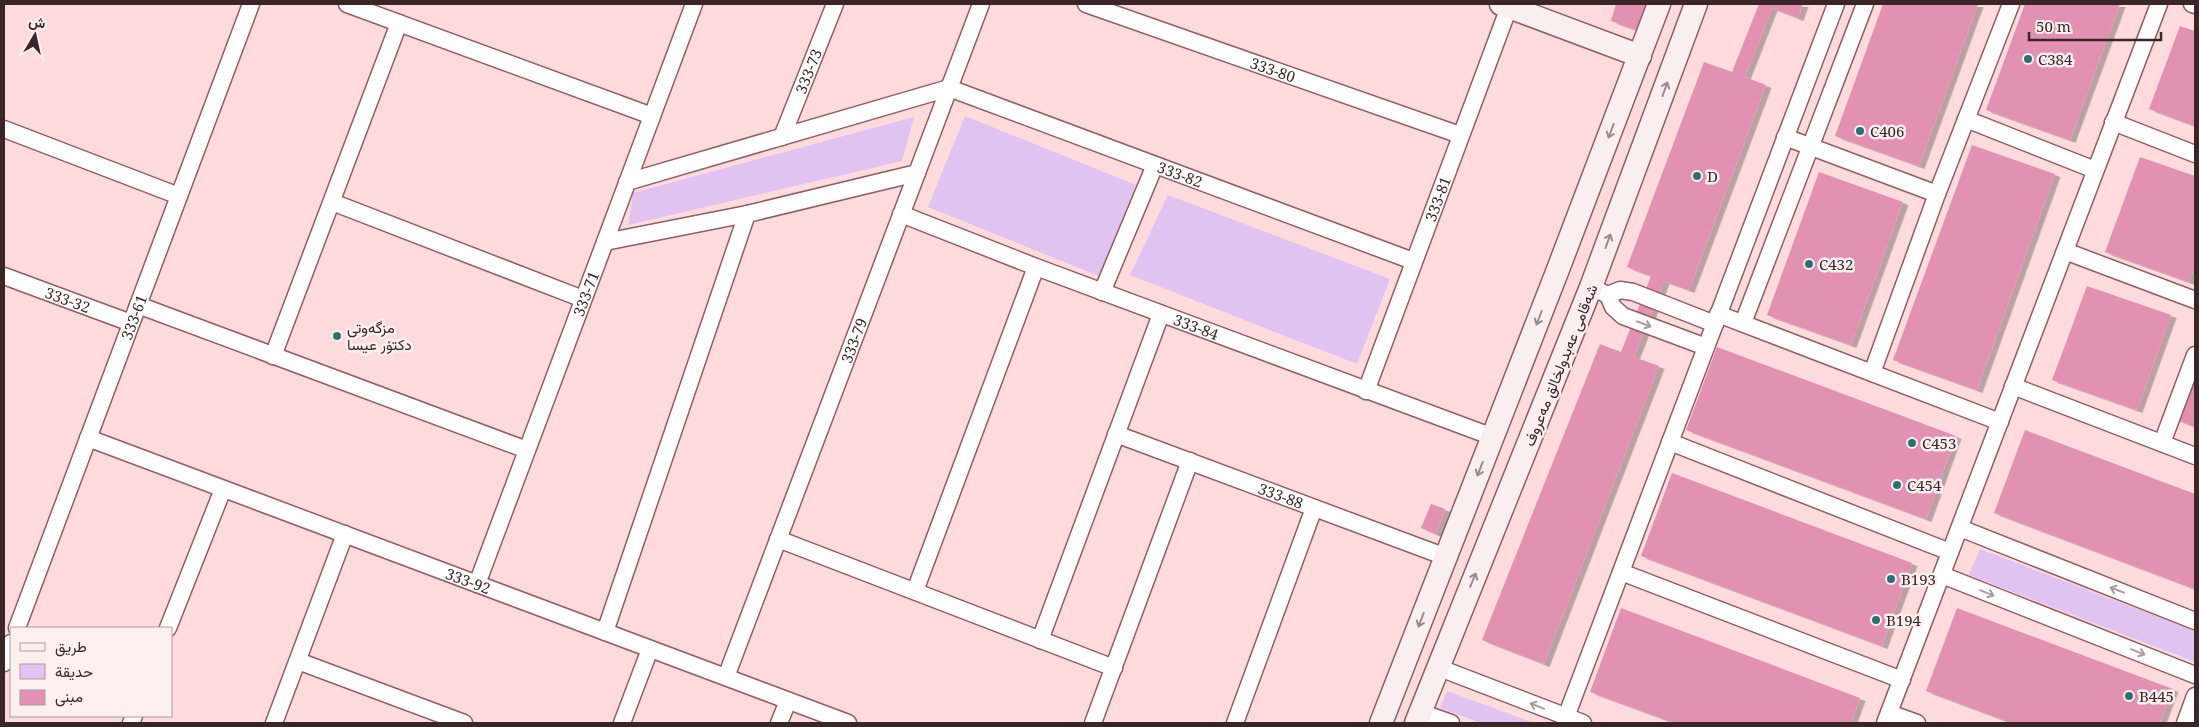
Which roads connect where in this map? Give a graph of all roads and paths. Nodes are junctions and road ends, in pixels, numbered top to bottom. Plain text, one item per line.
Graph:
1 (251, 4) edge
2 (347, 4) edge
3 (694, 4) edge
4 (835, 4) edge
5 (980, 4) edge
6 (1086, 4) edge
7 (1660, 4) edge
8 (1696, 4) edge
9 (1836, 4) edge
10 (1865, 4) edge
11 (2011, 4) edge
12 (2158, 4) edge
13 (1505, 5) edge
14 (399, 23) junction
15 (1640, 56) junction
16 (948, 88) junction
17 (652, 116) junction
18 (1966, 119) junction
19 (2113, 122) junction
20 (4, 129) edge
21 (1460, 135) junction
22 (782, 137) junction
23 (1785, 138) junction
24 (1810, 146) junction
25 (2195, 154) edge
26 (1155, 165) junction
27 (2095, 170) junction
28 (917, 173) junction
29 (627, 182) junction
30 (1937, 194) junction
31 (179, 196) junction
32 (332, 202) junction
33 (747, 214) junction
34 (901, 214) junction
35 (605, 242) junction
36 (2065, 250) junction
37 (1413, 261) junction
38 (1036, 267) junction
39 (1557, 272) junction
40 (4, 276) edge
41 (1600, 291) junction
42 (1102, 292) junction
43 (583, 299) junction
44 (2195, 300) edge
45 (138, 305) junction
46 (1162, 314) junction
47 (1717, 319) junction
48 (131, 323) junction
49 (1743, 323) junction
50 (1706, 347) junction
51 (2195, 355) edge
52 (274, 356) junction
53 (1872, 373) junction
54 (2014, 386) junction
55 (1366, 391) junction
56 (2000, 422) junction
57 (1116, 434) junction
58 (1493, 437) junction
59 (88, 438) junction
60 (1670, 442) junction
61 (2162, 443) junction
62 (527, 450) junction
63 (2195, 456) edge
64 (1190, 461) junction
65 (223, 489) junction
66 (1314, 508) junction
67 (1960, 528) junction
68 (345, 534) junction
69 (778, 539) junction
70 (1950, 552) junction
71 (1446, 557) junction
72 (1621, 572) junction
73 (1942, 575) junction
74 (477, 584) junction
75 (915, 592) junction
76 (2195, 621) edge
77 (17, 627) edge
78 (168, 627) edge
79 (605, 632) junction
80 (1040, 640) junction
81 (10, 646) edge
82 (650, 649) junction
83 (298, 661) junction
84 (4, 663) edge
85 (1438, 667) junction
86 (1114, 668) junction
87 (2195, 675) edge
88 (726, 677) junction
89 (1902, 680) junction
90 (2195, 696) edge
91 (788, 701) junction
92 (1418, 717) edge
93 (1566, 717) junction
94 (1887, 718) edge
95 (274, 723) edge
96 (464, 723) edge
97 (622, 723) edge
98 (779, 723) edge
99 (848, 723) edge
100 (1093, 723) edge
101 (1235, 723) edge
102 (1381, 723) edge
103 (1451, 723) edge
104 (1583, 723) edge
105 (1917, 723) edge
106 (2185, 723) edge

1 - 31 street, 333-61
2 - 14 street
3 - 17 street, 333-71
4 - 22 street, 333-73
5 - 16 street, 333-79
6 - 21 street, 333-80
7 - 15 main road
41 -> 8 main road, شەقامی عەبدولخالق مەعروف
9 - 23 street
10 - 24 street
11 - 18 street
12 - 19 street
13 - 15 main road
13 - 21 street, 333-81
14 - 17 street
14 - 32 street
15 -> 39 main road
16 - 22 street
16 - 26 street, 333-82
16 - 28 street, 333-79
17 - 29 street, 333-71
18 - 27 street
18 - 30 street
19 - 25 street
19 - 27 street
20 - 31 street
21 - 37 street, 333-81
22 - 29 street
23 - 24 street
23 - 47 street
24 - 30 street
24 - 49 street
26 - 37 street, 333-82
26 - 42 street
27 - 36 street
28 - 33 street
28 - 34 street, 333-79
29 - 35 street, 333-71
30 - 53 street
31 - 45 street, 333-61
32 - 43 street
32 - 52 street
33 - 35 street
33 - 79 street
34 - 38 street, 333-84
34 - 69 street, 333-79
35 - 43 street, 333-71
36 - 44 street
36 - 54 street
37 - 55 street, 333-81
38 - 42 street, 333-84
38 - 75 street
39 - 41 main road
39 -> 58 main road
40 - 48 street, 333-32
41 - 47 street
41 -> 50 street
85 -> 41 main road, شەقامی عەبدولخالق مەعروف
42 - 46 street, 333-84
43 - 62 street, 333-71
45 - 48 street, 333-61
45 - 52 street
46 - 55 street, 333-84
46 - 57 street
47 - 49 street
47 - 50 street
48 - 59 street, 333-61
49 - 53 street
50 - 60 street
51 - 61 street
52 - 62 street
53 - 56 street
54 - 56 street
54 - 61 street
55 - 58 street, 333-84
56 - 67 street
57 - 64 street, 333-88
57 - 80 street
58 -> 71 main road
59 - 65 street, 333-92
59 - 77 street, 333-61
60 - 70 street
60 - 72 street
61 - 63 street
62 - 74 street, 333-71
64 - 66 street, 333-88
64 - 86 street
65 - 68 street, 333-92
65 - 78 street
66 - 71 street, 333-88
66 - 101 street
67 - 70 street
76 -> 67 street
68 - 74 street, 333-92
68 - 83 street
69 - 75 street
69 - 88 street, 333-79
70 - 73 street
71 -> 102 main road
72 - 89 street
72 - 93 street
73 -> 87 street
73 - 89 street
74 - 79 street, 333-92
75 - 80 street
79 - 82 street, 333-92
80 - 86 street
81 - 84 street
82 - 88 street, 333-92
82 - 97 street
83 - 95 street
83 - 96 street
85 - 92 main road, شەقامی عەبدولخالق مەعروف
93 -> 85 street
86 - 100 street
88 - 91 street, 333-92
89 - 94 street
90 - 106 street
91 - 98 street
91 - 99 street, 333-92
92 - 103 street
93 - 104 street
94 - 105 street

